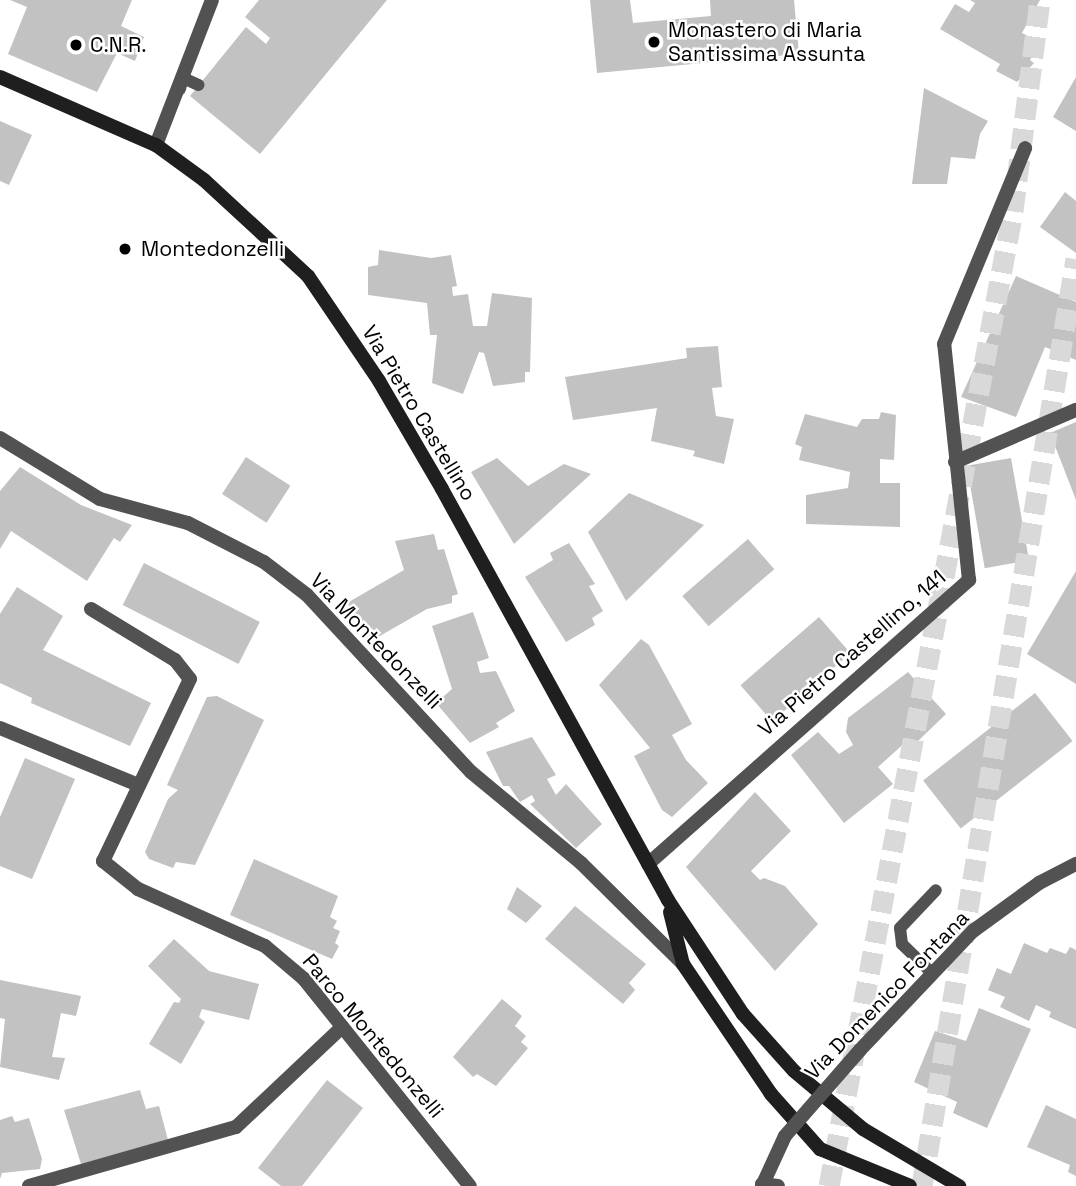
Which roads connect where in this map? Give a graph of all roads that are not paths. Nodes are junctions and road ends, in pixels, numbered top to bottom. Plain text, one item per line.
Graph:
1 (212, 0) edge
2 (0, 77) edge
3 (199, 85) dead end
4 (156, 145) junction
5 (1025, 148) dead end
6 (1076, 410) edge
7 (0, 438) edge
8 (955, 461) junction
9 (91, 609) dead end
10 (0, 728) edge
11 (138, 785) junction
12 (581, 863) joint
13 (648, 864) junction
14 (1076, 864) edge
15 (936, 890) dead end
16 (668, 900) junction
17 (683, 964) junction
18 (932, 973) junction
19 (342, 1027) junction
20 (762, 1185) edge
21 (29, 1186) edge
22 (470, 1186) edge
23 (778, 1186) edge
24 (910, 1186) edge
25 (959, 1186) edge

1 - 4 street
2 - 4 street, Via Pietro Castellino
3 - 4 lane
4 - 13 street, Via Pietro Castellino
5 - 8 street, Via Pietro Castellino, 141
6 - 8 street
7 - 12 street, Via Montedonzelli
8 - 13 street, Via Pietro Castellino, 141
9 - 11 street
10 - 11 street
11 - 19 street, Parco Montedonzelli
12 - 17 street, Via Pietro Castellino
13 - 16 street, Via Pietro Castellino
14 - 18 street, Via Domenico Fontana
15 - 18 lane
16 - 17 street, Via Pietro Castellino
16 - 25 street, Via Pietro Castellino
17 - 24 street, Via Pietro Castellino
18 - 20 street, Via Domenico Fontana, bridge
19 - 21 street
19 - 22 street, Parco Montedonzelli
20 - 23 street

